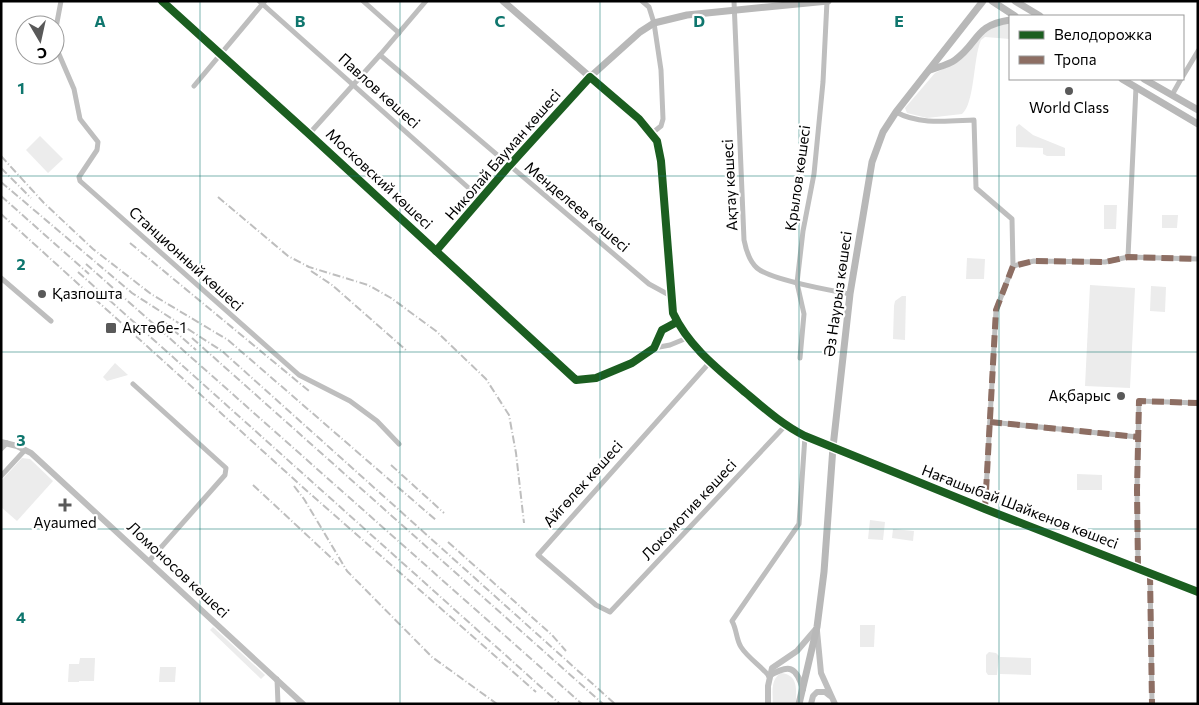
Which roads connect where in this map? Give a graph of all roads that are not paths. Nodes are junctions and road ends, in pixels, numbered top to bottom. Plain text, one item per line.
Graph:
1 (62, 1) edge
2 (162, 1) edge
3 (363, 1) edge
4 (426, 1) edge
5 (503, 1) edge
6 (642, 1) edge
7 (734, 1) edge
8 (827, 1) edge
9 (984, 1) edge
10 (992, 1) edge
11 (1015, 1) edge
12 (262, 2) edge
13 (649, 4) edge
14 (734, 10) junction
15 (59, 15) edge
16 (1013, 15) edge
17 (1038, 15) edge
18 (1009, 20) edge
19 (654, 23) junction
20 (399, 33) junction
21 (1198, 51) edge
22 (220, 53) junction
23 (380, 55) junction
24 (64, 65) edge
25 (929, 70) junction
26 (1184, 74) edge
27 (590, 77) junction
28 (1124, 80) edge
29 (1146, 80) edge
30 (1180, 80) edge
31 (354, 85) junction
32 (194, 86) dead end
33 (1136, 87) junction
34 (1172, 95) junction
35 (1198, 110) edge
36 (896, 112) junction
37 (1198, 124) edge
38 (309, 134) junction
39 (651, 134) junction
40 (509, 166) junction
41 (481, 199) junction
42 (436, 251) junction
43 (1128, 257) junction
44 (1198, 259) edge
45 (1013, 266) junction
46 (1, 278) edge
47 (797, 283) junction
48 (850, 294) junction
49 (671, 296) junction
50 (50, 321) dead end
51 (676, 322) junction
52 (687, 338) junction
53 (654, 348) junction
54 (800, 358) dead end
55 (710, 362) junction
56 (133, 384) dead end
57 (1198, 403) edge
58 (990, 422) junction
59 (785, 426) junction
60 (805, 436) junction
61 (1138, 437) junction
62 (4, 442) edge
63 (399, 444) dead end
64 (833, 447) junction
65 (1, 449) edge
66 (25, 450) junction
67 (1, 476) edge
68 (985, 510) junction
69 (149, 561) junction
70 (1138, 568) junction
71 (1150, 573) junction
72 (1198, 592) edge
73 (610, 612) joint
74 (817, 627) junction
75 (769, 676) junction
76 (277, 679) junction
77 (803, 689) junction
78 (831, 696) junction
79 (278, 704) edge
80 (303, 704) edge
81 (768, 704) edge
82 (799, 704) edge
83 (811, 704) edge
84 (835, 704) edge
85 (1152, 704) edge

1 - 15 street
2 - 22 street, Московский көшесі
3 - 20 street
4 - 20 street
5 - 27 main road
6 - 13 street
7 - 14 street, Ақтау көшесі
8 - 14 main road
8 - 47 street, Крылов көшесі
9 - 25 main road, Әз Наурыз көшесі
10 - 16 main road
11 - 17 main road
12 - 22 street
12 - 31 street, Павлов көшесі
13 - 19 street
14 - 19 main road
14 - 47 street, Ақтау көшесі
18 - 25 main road
19 - 27 main road
19 - 39 street
20 - 23 street
21 - 26 street
22 - 32 street
22 - 38 street, Московский көшесі
23 - 31 street
23 - 40 street, Менделеев көшесі
24 - 63 street, Станционный көшесі
25 - 36 main road, Әз Наурыз көшесі
27 - 39 street
27 - 40 street, Николай Бауман көшесі
28 - 33 main road
29 - 34 main road
30 - 34 street
31 - 38 street
31 - 41 street, Павлов көшесі
33 - 37 main road
33 - 43 street
34 - 35 main road
36 - 45 street
36 - 48 main road, Әз Наурыз көшесі
38 - 42 street, Московский көшесі
39 - 49 street
40 - 41 street, Николай Бауман көшесі
40 - 49 street, Менделеев көшесі
41 - 42 street, Николай Бауман көшесі
42 - 53 street, Московский көшесі
43 - 44 street
43 - 45 street
45 - 58 street
46 - 50 street
47 - 48 street, Ақтау көшесі
47 - 54 street, Крылов көшесі
48 - 64 main road, Әз Наурыз көшесі
49 - 51 street
51 - 52 street, Нағашыбай Шайкенов көшесі
51 - 53 street
52 - 53 street
52 - 55 street, Нағашыбай Шайкенов көшесі
55 - 59 street, Нағашыбай Шайкенов көшесі
55 - 73 street, Айгөлек көшесі
56 - 69 street
57 - 61 street
58 - 61 street
58 - 68 street
59 - 60 street, Нағашыбай Шайкенов көшесі
59 - 73 street, Локомотив көшесі
60 - 64 street, Нағашыбай Шайкенов көшесі
60 - 75 street
61 - 70 street
62 - 65 street
62 - 66 street, Ломоносов көшесі
64 - 68 street, Нағашыбай Шайкенов көшесі
64 - 74 main road, Әз Наурыз көшесі
66 - 67 street
66 - 69 street, Ломоносов көшесі
68 - 70 street, Нағашыбай Шайкенов көшесі
69 - 76 street, Ломоносов көшесі
70 - 71 street, Нағашыбай Шайкенов көшесі
71 - 72 street, Нағашыбай Шайкенов көшесі
71 - 85 street
74 - 75 street
74 - 77 main road, Әз Наурыз көшесі
74 - 78 street
75 - 77 street
75 - 81 street
76 - 79 street
76 - 80 street, Ломоносов көшесі
77 - 82 main road, Әз Наурыз көшесі
78 - 83 street
78 - 84 street

